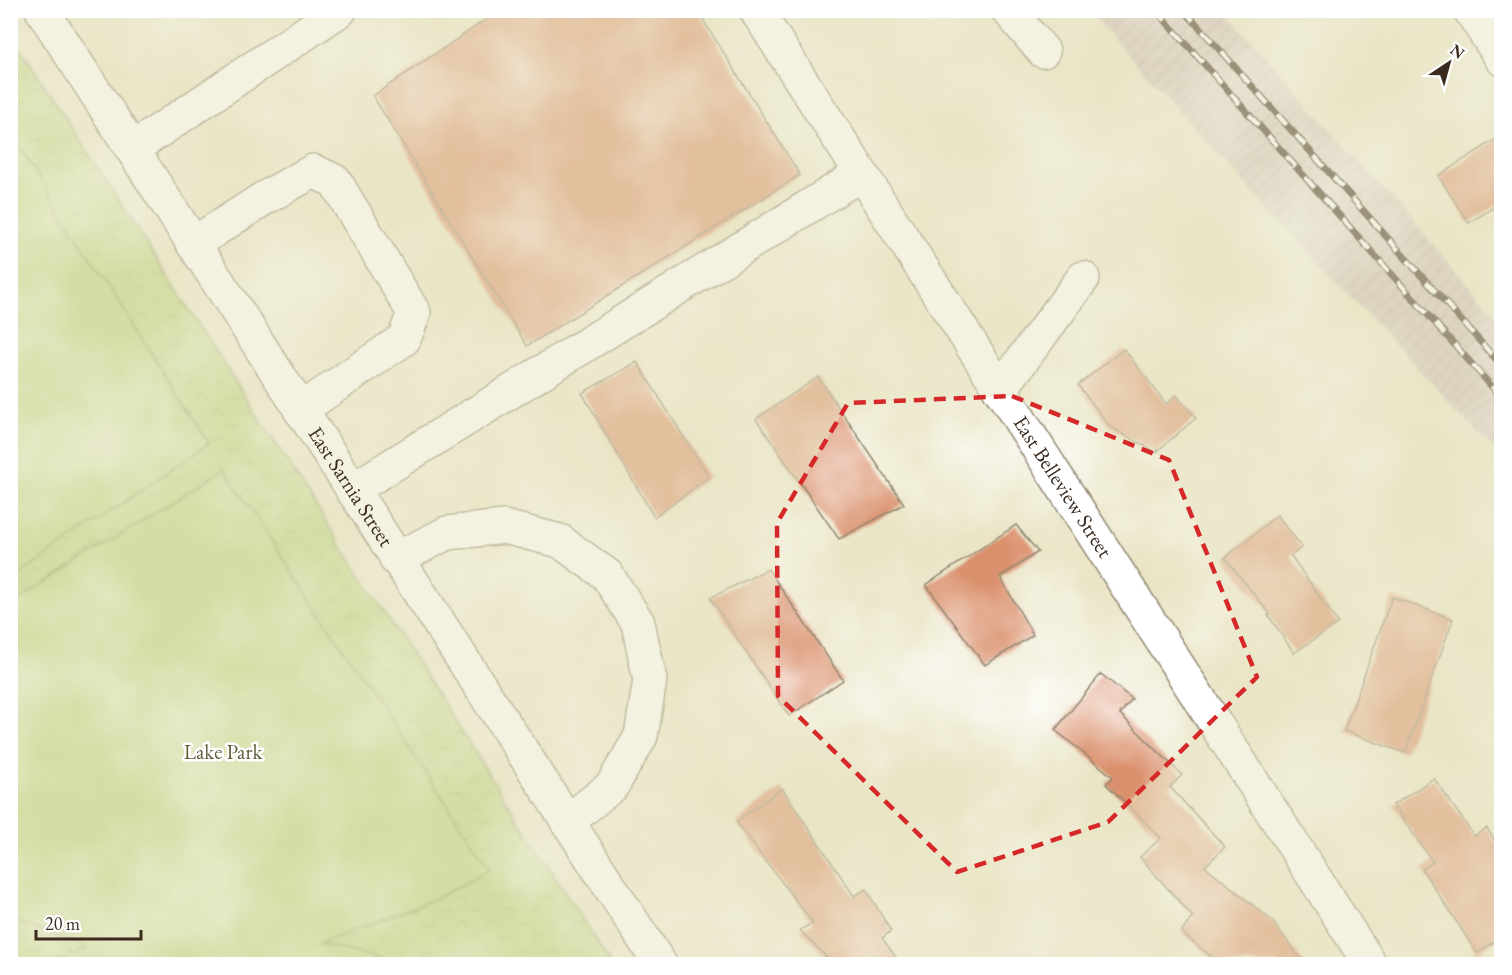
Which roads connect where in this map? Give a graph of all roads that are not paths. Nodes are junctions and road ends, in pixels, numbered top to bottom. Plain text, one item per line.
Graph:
1 (42, 10) edge
2 (340, 10) edge
3 (756, 10) edge
4 (1008, 10) edge
5 (1470, 10) edge
6 (1042, 51) dead end
7 (1502, 59) edge
8 (132, 149) junction
9 (861, 174) junction
10 (193, 244) junction
11 (1083, 278) dead end
12 (1000, 390) junction
13 (300, 410) junction
14 (352, 490) junction
15 (396, 559) junction
16 (567, 822) junction
17 (660, 964) edge
18 (1370, 964) edge

1 - 8 street, East Sarnia Street
2 - 8 street
3 - 9 street, East Belleview Street
4 - 6 street
5 - 7 street
8 - 10 street, East Sarnia Street
9 - 12 street, East Belleview Street
9 - 14 street
10 - 13 street, East Sarnia Street
10 - 13 street
11 - 12 street
12 - 18 street, East Belleview Street
13 - 14 street, East Sarnia Street
14 - 15 street, East Sarnia Street
15 - 16 street, East Sarnia Street
15 - 16 street
16 - 17 street, East Sarnia Street

